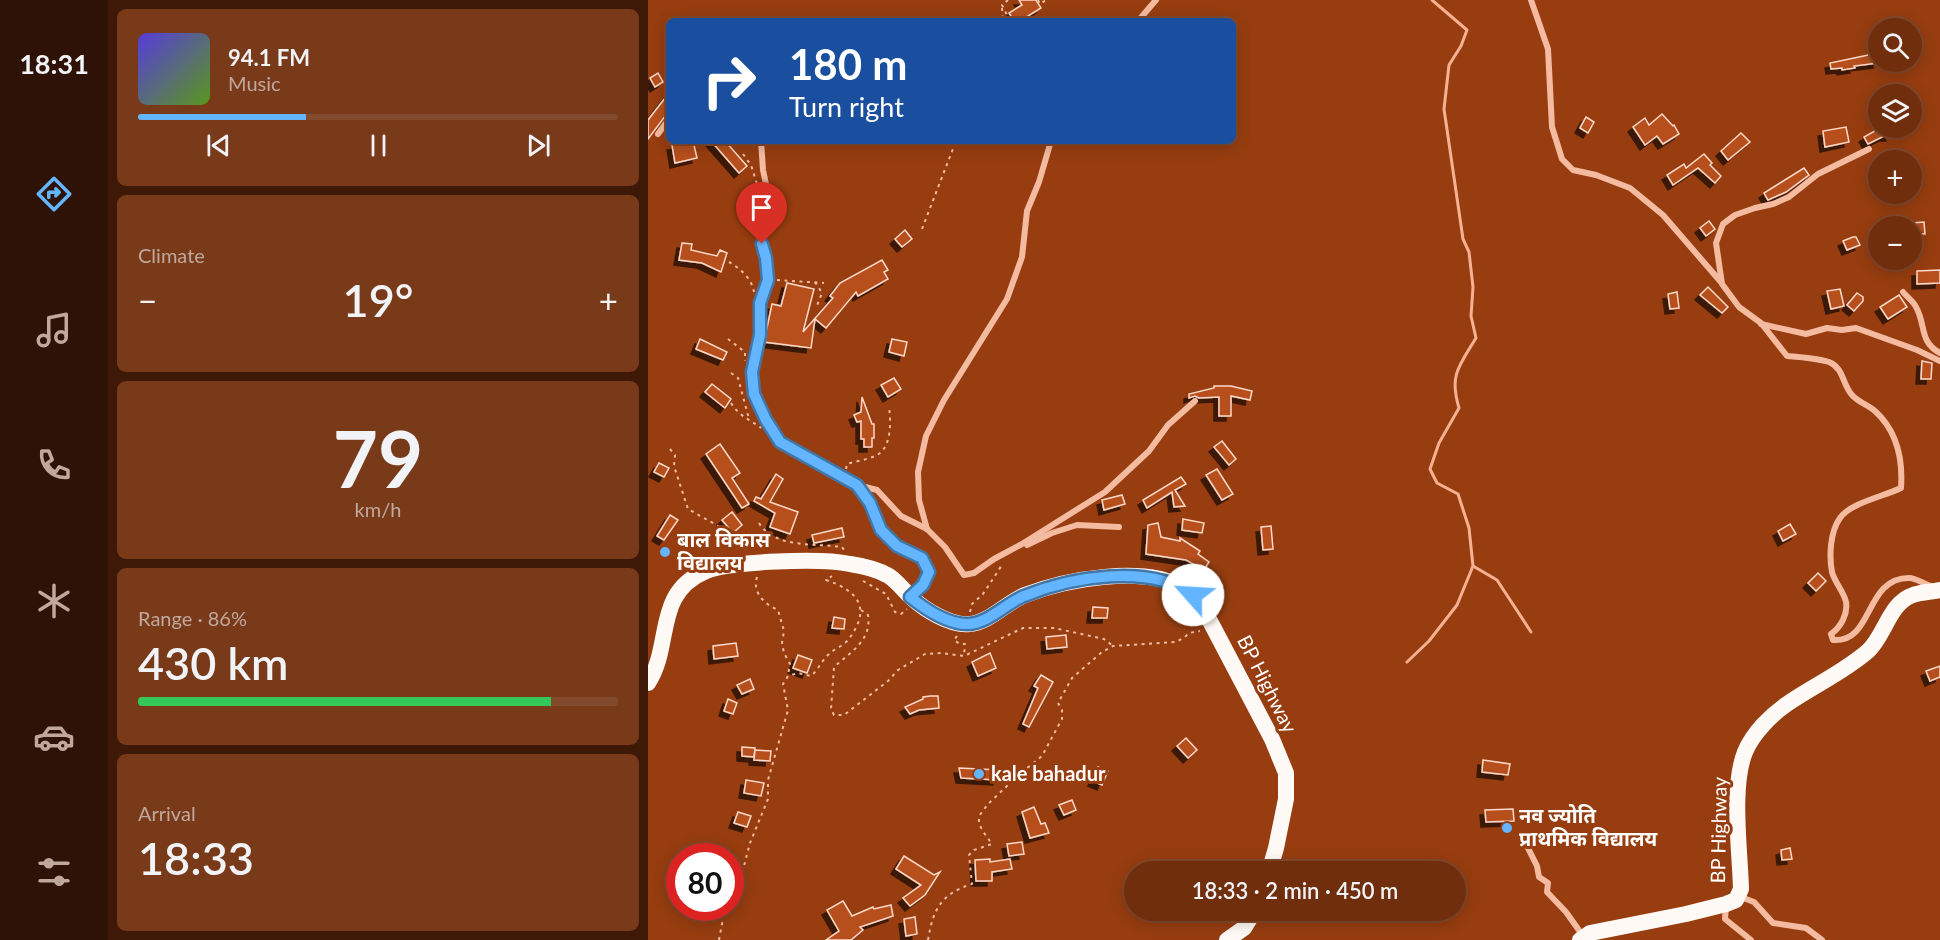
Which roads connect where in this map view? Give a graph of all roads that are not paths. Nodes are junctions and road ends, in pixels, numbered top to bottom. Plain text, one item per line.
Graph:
1 (1156, 0) edge
2 (1531, 0) edge
3 (1141, 18) edge
4 (666, 123) edge
5 (658, 134) dead end
6 (760, 144) edge
7 (1050, 144) edge
8 (1869, 149) dead end
9 (1722, 284) junction
10 (1903, 292) dead end
11 (1761, 323) junction
12 (1940, 353) edge
13 (1940, 361) edge
14 (1195, 401) dead end
15 (857, 485) junction
16 (1119, 527) dead end
17 (927, 529) junction
18 (994, 559) junction
19 (1940, 590) edge
20 (913, 599) junction
21 (648, 683) edge
22 (1524, 840) dead end
23 (1272, 861) edge
24 (1732, 900) junction
25 (1248, 921) edge
26 (1581, 938) edge
27 (1227, 940) edge
28 (1751, 940) edge
29 (1822, 940) edge

1 - 3 street
2 - 9 street
4 - 5 street
6 - 15 street
7 - 17 street
8 - 9 street
9 - 11 street
10 - 12 street
11 - 13 street
11 - 19 street
14 - 18 street
15 - 17 street
15 - 20 street
16 - 18 street
17 - 18 street
19 - 24 highway, BP Highway
20 - 21 highway
20 - 23 highway, BP Highway
22 - 26 street
24 - 26 highway, BP Highway
24 - 28 street
24 - 29 street
25 - 27 highway

